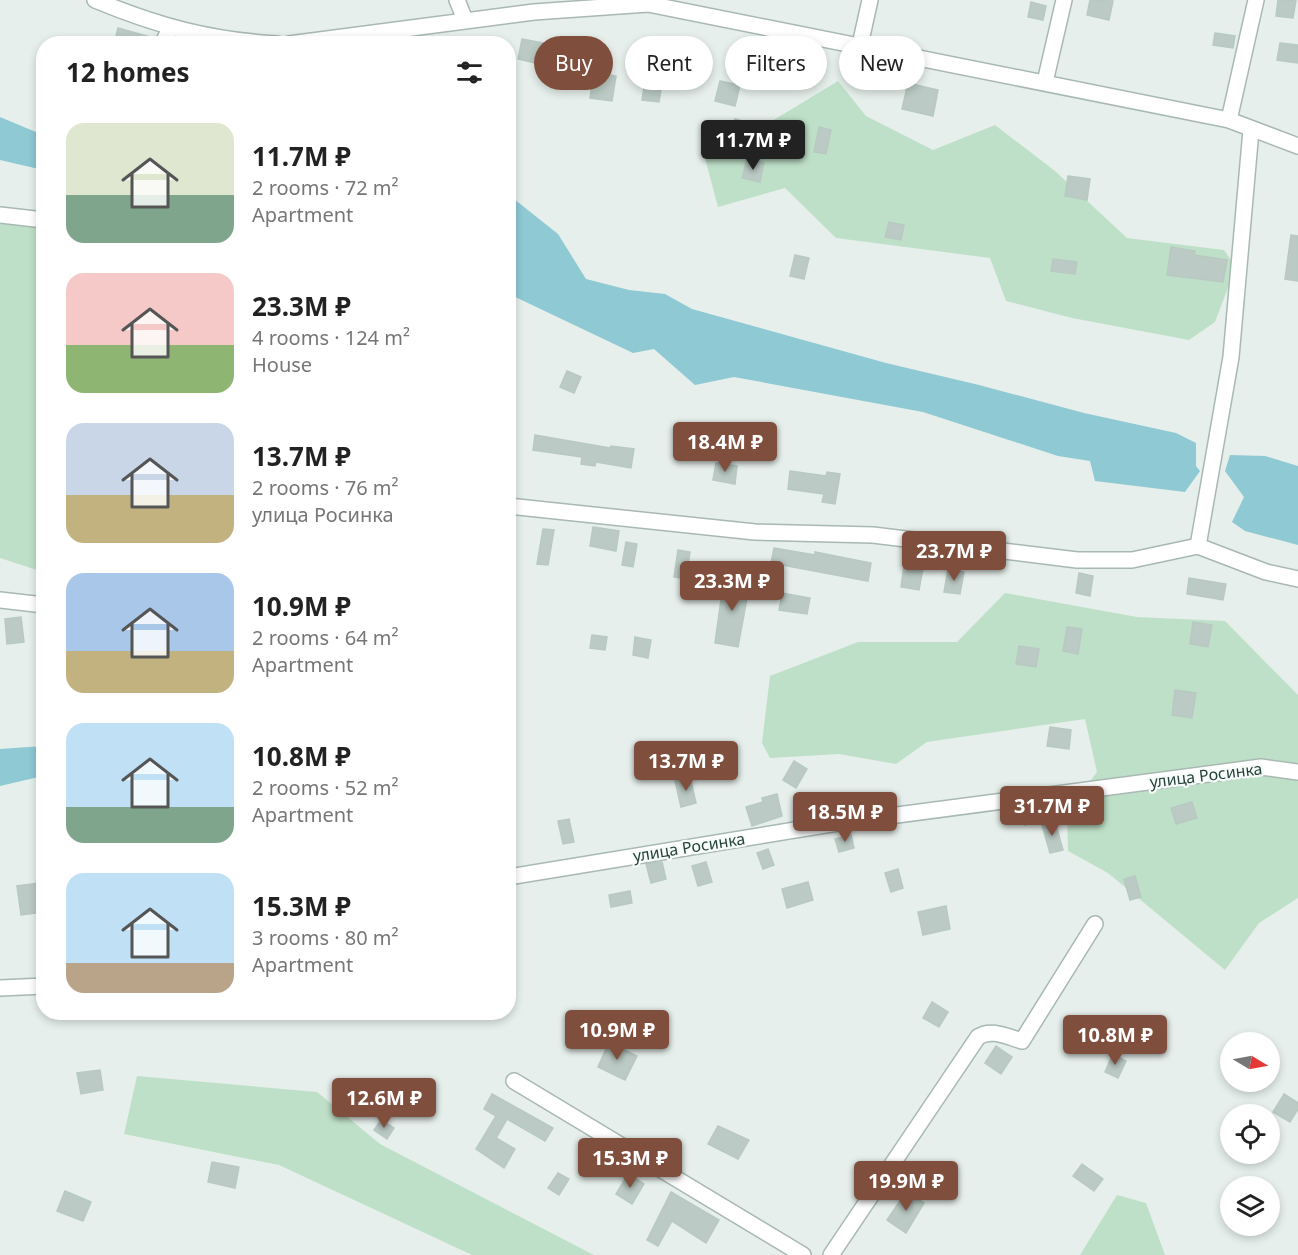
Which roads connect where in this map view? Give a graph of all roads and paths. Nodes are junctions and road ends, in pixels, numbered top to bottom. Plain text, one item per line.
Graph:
1 (95, 0) edge
2 (457, 0) edge
3 (870, 0) edge
4 (1064, 0) edge
5 (1256, 0) edge
6 (649, 2) edge
7 (465, 20) junction
8 (170, 29) junction
9 (166, 36) edge
10 (207, 36) edge
11 (348, 36) edge
12 (862, 36) edge
13 (839, 41) edge
14 (925, 58) edge
15 (1045, 82) junction
16 (1229, 120) junction
17 (1251, 130) junction
18 (1298, 146) edge
19 (0, 215) edge
20 (36, 219) edge
21 (516, 507) edge
22 (1198, 546) junction
23 (1298, 579) edge
24 (0, 600) edge
25 (36, 604) edge
26 (1298, 772) edge
27 (516, 876) edge
28 (1095, 924) dead end
29 (36, 986) edge
30 (0, 988) edge
31 (514, 1081) dead end
32 (803, 1255) edge
33 (831, 1255) edge

1 - 8 street
2 - 7 street
3 - 12 street
4 - 15 street
5 - 16 street
6 - 7 street
6 - 13 street
7 - 11 street
8 - 9 street
8 - 10 street
14 - 15 street
15 - 16 street
16 - 17 street
17 - 18 street
17 - 22 street
19 - 20 street
21 - 22 street
22 - 23 street
24 - 25 street
26 - 27 street, улица Росинка
28 - 33 street
29 - 30 street
31 - 32 street

